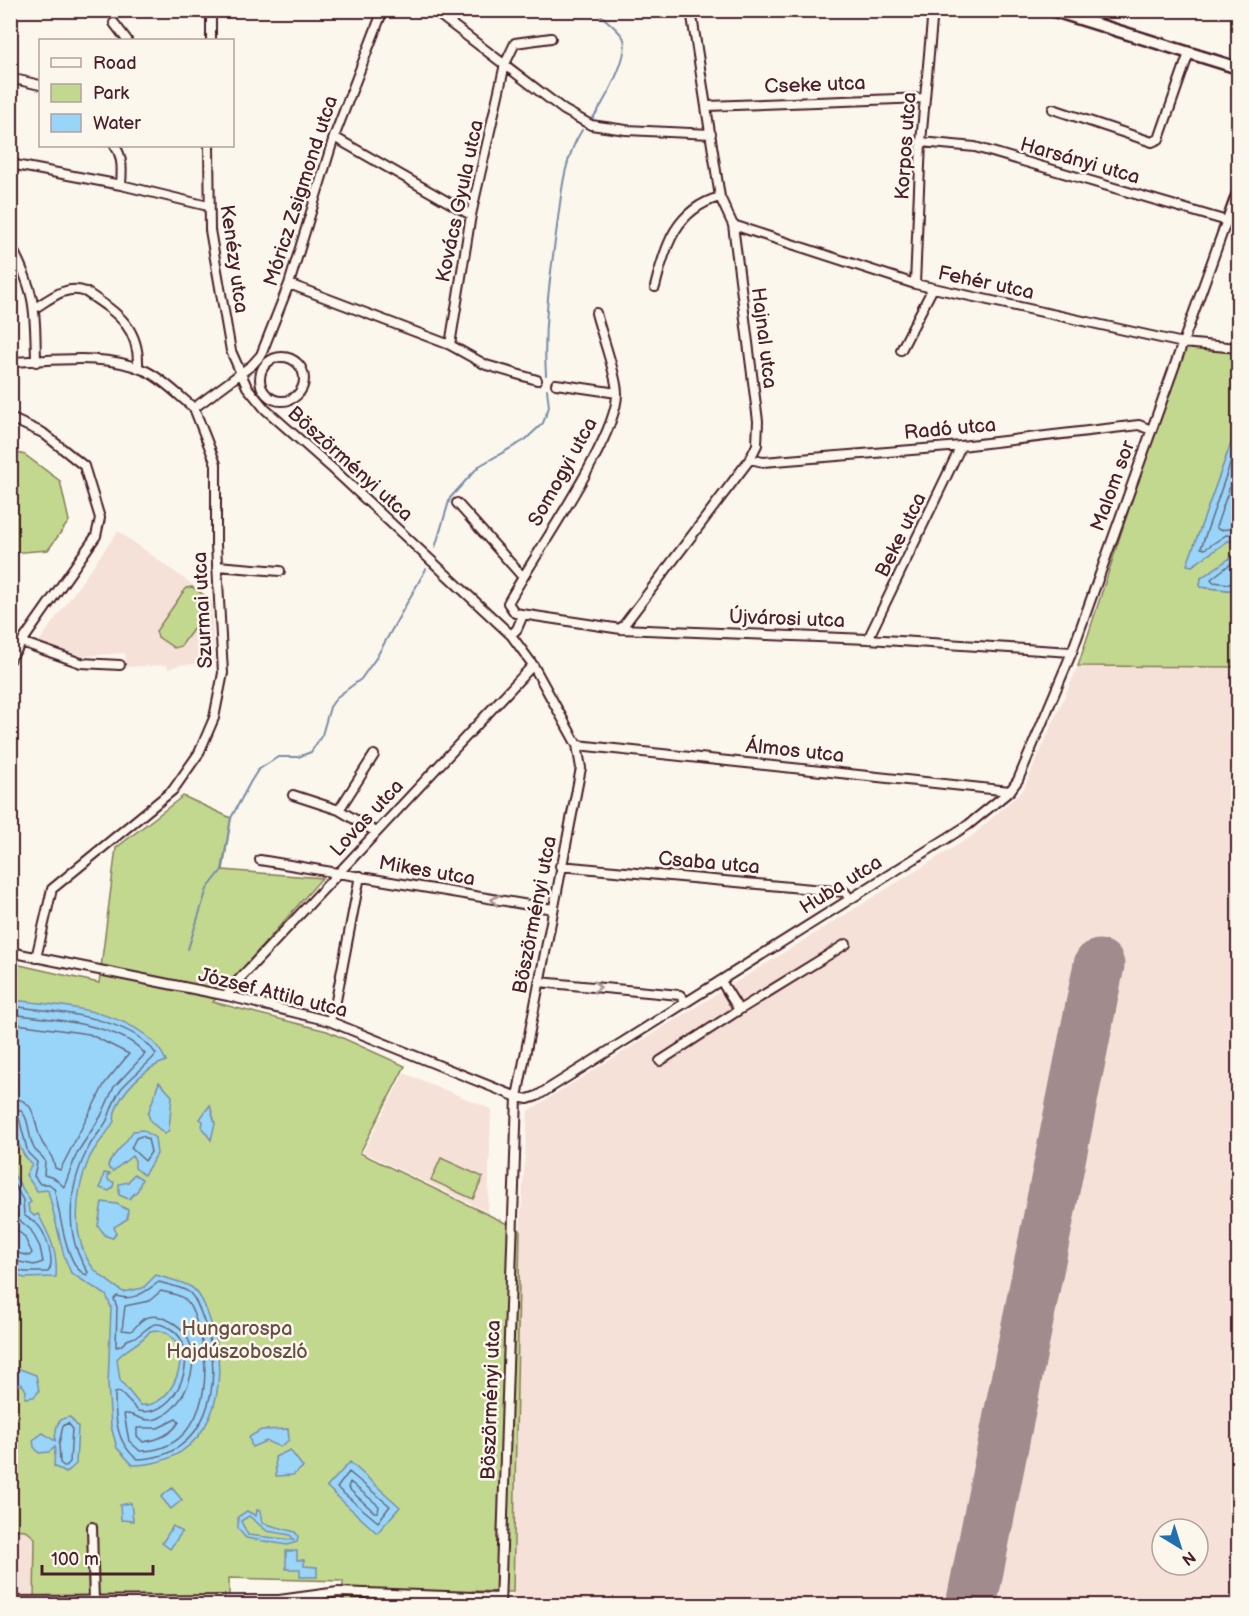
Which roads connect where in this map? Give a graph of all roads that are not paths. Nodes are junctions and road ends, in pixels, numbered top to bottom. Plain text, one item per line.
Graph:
1 (211, 10) edge
2 (383, 10) edge
3 (433, 10) edge
4 (691, 10) edge
5 (933, 10) edge
6 (1051, 10) edge
7 (114, 23) dead end
8 (551, 38) dead end
9 (126, 39) edge
10 (210, 39) edge
11 (1189, 52) junction
12 (505, 64) junction
13 (1239, 68) edge
14 (10, 78) edge
15 (39, 85) edge
16 (925, 98) junction
17 (707, 106) junction
18 (1053, 110) dead end
19 (711, 134) junction
20 (334, 137) junction
21 (921, 142) junction
22 (116, 147) edge
23 (209, 147) edge
24 (10, 164) edge
25 (121, 185) junction
26 (1239, 189) edge
27 (720, 197) junction
28 (208, 206) junction
29 (471, 215) junction
30 (1227, 221) junction
31 (733, 225) junction
32 (10, 244) edge
33 (289, 284) junction
34 (915, 284) junction
35 (655, 287) dead end
36 (933, 288) junction
37 (35, 308) junction
38 (596, 314) dead end
39 (1183, 343) junction
40 (450, 345) junction
41 (1239, 348) edge
42 (901, 350) dead end
43 (261, 355) junction
44 (268, 361) junction
45 (10, 362) edge
46 (36, 362) junction
47 (138, 368) junction
48 (240, 374) junction
49 (537, 380) dead end
50 (556, 384) dead end
51 (617, 393) junction
52 (194, 408) junction
53 (10, 418) edge
54 (1151, 430) junction
55 (961, 446) junction
56 (750, 459) junction
57 (457, 503) dead end
58 (217, 566) junction
59 (280, 572) dead end
60 (522, 576) junction
61 (523, 615) junction
62 (621, 629) junction
63 (511, 635) junction
64 (868, 639) junction
65 (24, 643) junction
66 (1072, 652) junction
67 (10, 660) edge
68 (533, 664) junction
69 (120, 665) dead end
70 (577, 745) junction
71 (374, 755) dead end
72 (1010, 790) junction
73 (292, 795) dead end
74 (339, 810) junction
75 (376, 832) junction
76 (260, 860) dead end
77 (560, 866) junction
78 (338, 873) junction
79 (360, 876) junction
80 (850, 899) junction
81 (553, 909) junction
82 (846, 944) dead end
83 (10, 952) edge
84 (36, 958) junction
85 (721, 981) junction
86 (539, 982) junction
87 (228, 996) junction
88 (686, 1002) junction
89 (739, 1011) junction
90 (329, 1021) junction
91 (660, 1061) dead end
92 (517, 1097) junction
93 (92, 1527) dead end
94 (10, 1601) edge
95 (500, 1602) edge
96 (94, 1603) edge

1 - 10 street
2 - 20 street, Móricz Zsigmond utca
3 - 12 street
4 - 17 street, Hajnal utca
5 - 16 street, Korpos utca
6 - 11 main road
7 - 9 street
8 - 12 street
11 - 13 main road
11 - 18 street
12 - 19 street
12 - 29 street, Kovács Gyula utca
14 - 15 street
16 - 17 street, Cseke utca
16 - 21 street, Korpos utca
17 - 19 street, Hajnal utca
19 - 27 street, Hajnal utca
20 - 29 street
20 - 33 street, Móricz Zsigmond utca
21 - 30 street, Harsányi utca
21 - 34 street, Korpos utca
22 - 25 street
23 - 28 street, Kenézy utca
24 - 25 street
25 - 28 street
26 - 30 street, Malom sor
27 - 31 street, Hajnal utca
27 - 35 street
28 - 48 street, Kenézy utca
29 - 40 street, Kovács Gyula utca
30 - 39 street, Malom sor
31 - 34 street, Fehér utca
31 - 56 street, Hajnal utca
32 - 37 street
33 - 40 street
33 - 43 street, Móricz Zsigmond utca
34 - 36 street, Fehér utca
36 - 39 street, Fehér utca
36 - 42 street
37 - 46 street
37 - 47 street
38 - 51 street, Somogyi utca
39 - 41 street, Fehér utca
39 - 54 street, Malom sor
40 - 49 street
43 - 44 street
43 - 48 street, Móricz Zsigmond utca
44 - 44 street
45 - 46 street
46 - 47 street
47 - 52 street
48 - 52 street, Móricz Zsigmond utca
48 - 63 street, Böszörményi utca
50 - 51 street
51 - 60 street, Somogyi utca
52 - 58 street, Szurmai utca
53 - 65 street
54 - 55 street, Radó utca
54 - 66 street, Malom sor
55 - 56 street, Radó utca
55 - 64 street, Beke utca
56 - 62 street, Hajnal utca
57 - 60 street
58 - 59 street
58 - 84 street, Szurmai utca
60 - 61 street, Somogyi utca
61 - 62 street, Újvárosi utca
61 - 63 street
62 - 64 street, Újvárosi utca
63 - 68 street, Böszörményi utca
64 - 66 street, Újvárosi utca
65 - 67 street
65 - 69 street
66 - 72 street, Malom sor
68 - 70 street, Böszörményi utca
68 - 75 street, Lovas utca
70 - 72 street, Álmos utca
70 - 77 street, Böszörményi utca
71 - 74 street
72 - 80 street, Huba utca
73 - 74 street
74 - 75 street
75 - 78 street, Lovas utca
76 - 78 street, Mikes utca
77 - 80 street, Csaba utca
77 - 81 street, Böszörményi utca
78 - 79 street, Mikes utca
78 - 87 street, Lovas utca
81 -> 79 street, Mikes utca
79 - 90 street
80 - 85 street, Huba utca
81 - 86 street, Böszörményi utca
82 - 89 street
83 - 84 street, József Attila utca
84 - 87 street, József Attila utca
85 - 88 street, Huba utca
85 - 89 street
86 -> 88 street
86 - 92 street, Böszörményi utca
87 - 90 street, József Attila utca
88 - 92 street, Huba utca
89 - 91 street
90 - 92 street, József Attila utca
92 - 95 street, Böszörményi utca
93 - 96 street
94 - 96 street
95 - 96 street

